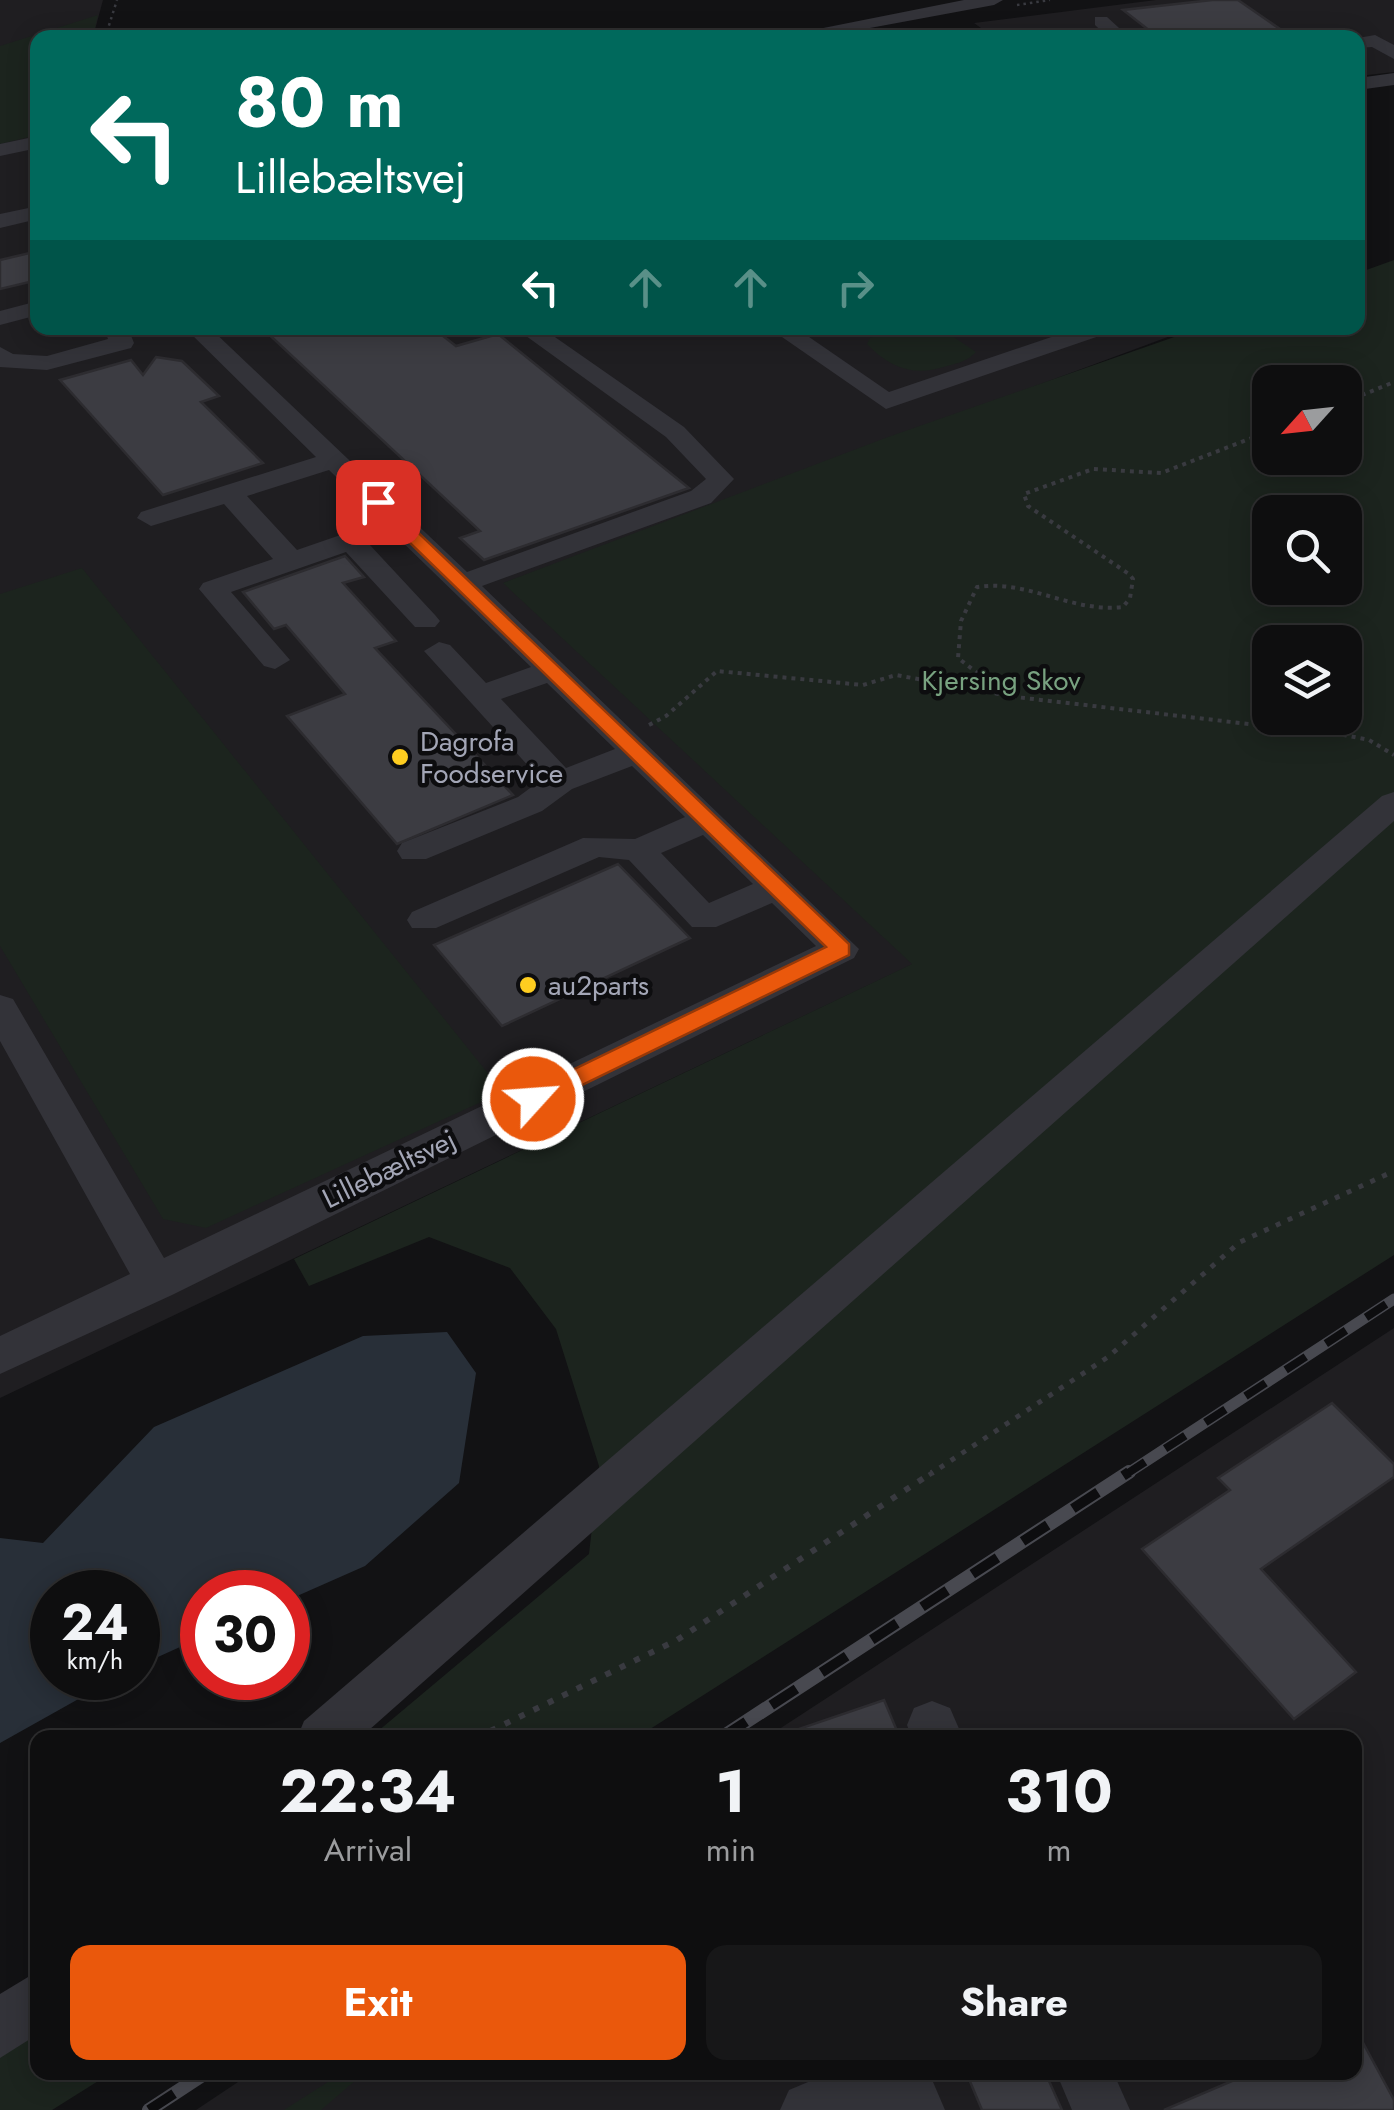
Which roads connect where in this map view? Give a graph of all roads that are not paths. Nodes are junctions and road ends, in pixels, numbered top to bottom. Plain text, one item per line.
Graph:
1 (994, 0) edge
2 (1100, 21) dead end
3 (827, 30) edge
4 (1111, 30) edge
5 (1365, 43) edge
6 (1394, 53) edge
7 (1394, 79) edge
8 (1365, 83) edge
9 (30, 144) edge
10 (0, 150) edge
11 (30, 214) edge
12 (0, 221) edge
13 (30, 294) edge
14 (0, 302) edge
15 (30, 310) edge
16 (0, 318) edge
17 (119, 335) edge
18 (204, 335) edge
19 (537, 335) edge
20 (791, 335) edge
21 (1079, 335) edge
22 (0, 354) edge
23 (334, 460) junction
24 (229, 493) junction
25 (152, 518) dead end
26 (400, 524) junction
27 (350, 540) junction
28 (290, 560) junction
29 (462, 584) junction
30 (425, 621) dead end
31 (438, 651) dead end
32 (275, 660) dead end
33 (550, 670) junction
34 (480, 696) junction
35 (630, 745) junction
36 (562, 782) junction
37 (1394, 803) edge
38 (708, 820) junction
39 (414, 850) dead end
40 (639, 850) junction
41 (776, 888) junction
42 (424, 920) dead end
43 (0, 1008) edge
44 (156, 1282) junction
45 (0, 1356) edge
46 (331, 1730) edge
47 (30, 2005) edge
48 (0, 2030) edge
49 (1087, 2080) edge
50 (808, 2110) edge
51 (916, 2110) edge
52 (1100, 2110) edge

1 - 3 street
2 - 4 street
5 - 6 street
7 - 8 street
9 - 10 street
11 - 12 street
13 - 14 street
15 - 16 street
17 - 22 street
18 - 23 street, Lillebæltsvej
19 - 29 street
20 - 21 street
23 - 24 street
23 - 26 street, Lillebæltsvej
24 - 25 street
24 - 28 street
26 - 27 street
26 - 29 street, Lillebæltsvej
27 - 28 street
27 - 30 street
28 - 32 street
29 - 33 street, Lillebæltsvej
31 - 34 street
33 - 34 street
33 - 35 street, Lillebæltsvej
34 - 36 street
35 - 36 street
35 - 38 street, Lillebæltsvej
36 - 39 street
37 - 46 street
38 - 40 street
38 - 41 street, Lillebæltsvej
40 - 41 street
40 - 42 street
41 - 44 street, Lillebæltsvej
43 - 44 street
44 - 45 street, Lillebæltsvej
47 - 48 street
49 - 52 street
50 - 51 street

